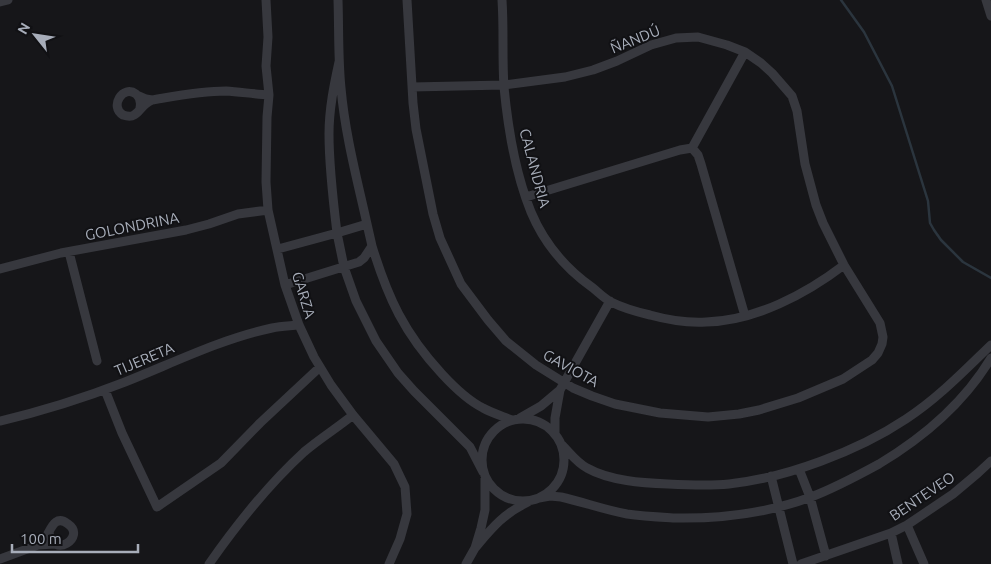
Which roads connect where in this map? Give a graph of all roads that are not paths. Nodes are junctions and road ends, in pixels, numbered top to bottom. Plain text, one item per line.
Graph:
1 (8, 0) edge
2 (266, 0) edge
3 (338, 0) edge
4 (407, 0) edge
5 (502, 0) edge
6 (986, 0) edge
7 (0, 2) edge
8 (991, 16) edge
9 (745, 52) junction
10 (339, 62) junction
11 (504, 85) junction
12 (412, 87) junction
13 (137, 95) junction
14 (268, 95) junction
15 (152, 100) junction
16 (140, 108) junction
17 (691, 148) junction
18 (526, 197) junction
19 (268, 210) junction
20 (367, 224) junction
21 (337, 233) junction
22 (372, 246) junction
23 (278, 249) junction
24 (69, 252) junction
25 (844, 265) junction
26 (344, 267) junction
27 (0, 269) edge
28 (285, 285) junction
29 (610, 301) junction
30 (745, 316) junction
31 (299, 325) junction
32 (991, 344) edge
33 (991, 358) edge
34 (97, 360) dead end
35 (320, 367) junction
36 (562, 386) junction
37 (105, 390) junction
38 (354, 415) junction
39 (515, 419) junction
40 (0, 421) edge
41 (555, 433) junction
42 (562, 445) junction
43 (991, 461) edge
44 (799, 469) junction
45 (484, 475) junction
46 (771, 476) junction
47 (810, 498) junction
48 (536, 499) junction
49 (779, 506) junction
50 (907, 525) junction
51 (49, 532) junction
52 (891, 533) junction
53 (55, 544) junction
54 (38, 545) junction
55 (475, 548) junction
56 (826, 556) junction
57 (0, 559) edge
58 (804, 563) edge
59 (209, 564) edge
60 (390, 564) edge
61 (466, 564) edge
62 (793, 564) edge
63 (898, 564) edge
64 (924, 564) edge

1 - 7 street
2 - 14 street, GARZA
3 - 10 street
4 - 12 street, GAVIOTA
5 - 11 street, CALANDRIA
6 - 8 street
9 - 11 street, ÑANDÚ
9 - 17 street
9 - 25 street, ÑANDÚ
10 - 20 street
10 - 21 street
11 - 12 street, ÑANDÚ
11 - 18 street, CALANDRIA
12 - 36 street, GAVIOTA
13 - 15 street
13 - 16 street
13 - 16 street
14 - 15 street
14 - 19 street, GARZA
15 - 16 street
17 - 18 street
17 - 30 street
18 - 29 street, CALANDRIA
19 - 23 street, GARZA
19 - 24 street, GOLONDRINA
20 - 21 street
20 - 22 street
21 - 23 street
21 - 26 street
22 - 26 street
22 - 39 street
23 - 28 street, GARZA
24 - 27 street, GOLONDRINA
24 - 34 street
25 - 30 street, CALANDRIA
25 - 36 street, GAVIOTA
26 - 28 street
26 - 45 street
28 - 31 street, GARZA
29 - 30 street, CALANDRIA
29 - 36 street
31 - 35 street, GARZA
31 - 37 street, TIJERETA
32 - 44 street
33 - 47 street
35 - 37 street
35 - 38 street, GARZA
36 - 39 street
36 - 41 street
37 - 40 street, TIJERETA
38 - 59 street
38 - 60 street, GARZA
39 - 41 street
39 - 45 street
41 - 42 street
42 - 46 street
42 - 48 street
43 - 50 street, BENTEVEO
44 - 46 street
44 - 47 street
45 - 48 street
45 - 55 street
46 - 49 street
47 - 49 street
47 - 56 street
48 - 49 street
48 - 55 street
49 - 62 street
50 - 52 street, BENTEVEO
50 - 64 street
51 - 53 street
51 - 53 street
51 - 54 street
52 - 56 street, BENTEVEO
52 - 63 street
53 - 54 street
54 - 57 street
55 - 61 street
56 - 58 street, BENTEVEO

